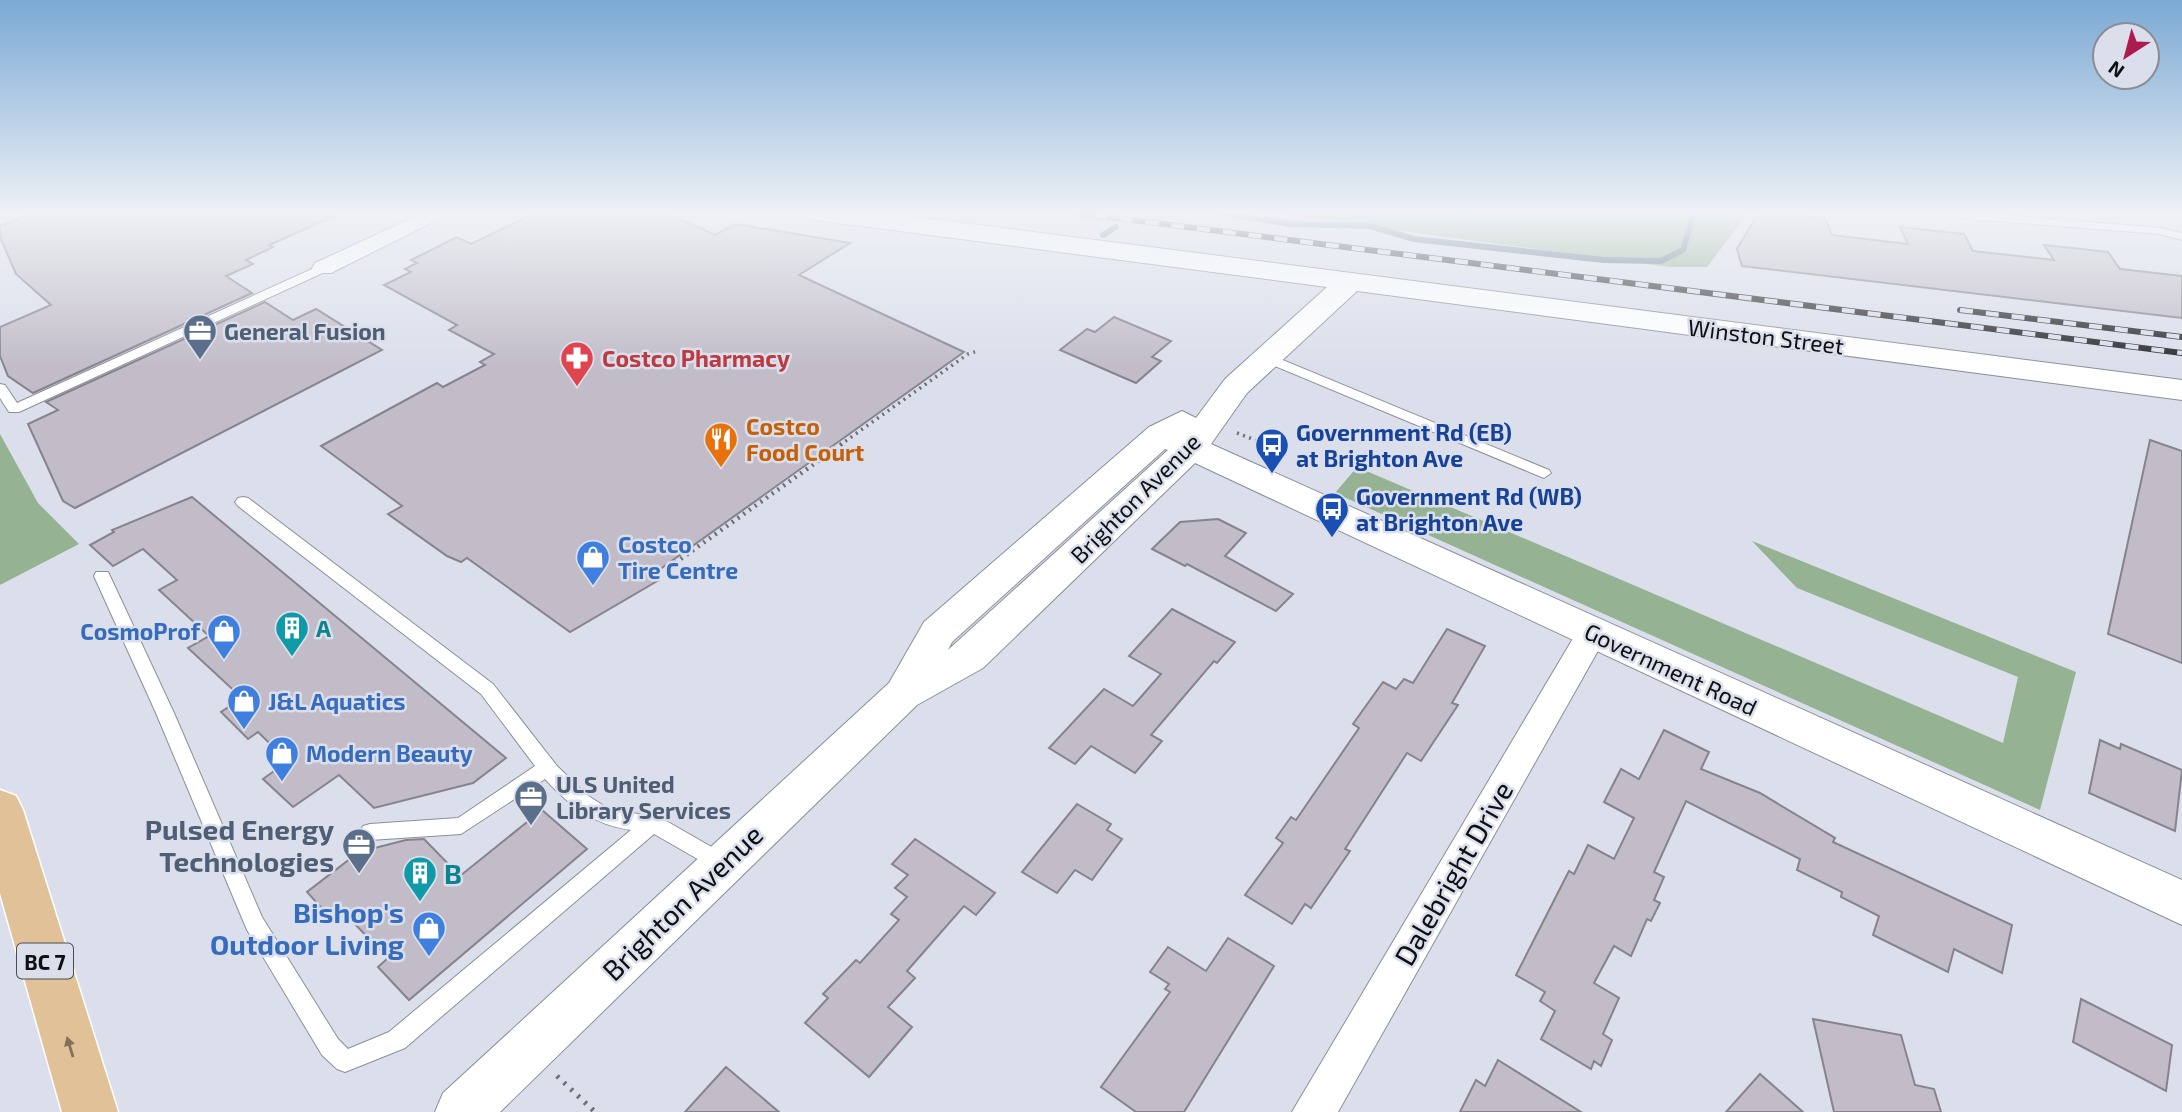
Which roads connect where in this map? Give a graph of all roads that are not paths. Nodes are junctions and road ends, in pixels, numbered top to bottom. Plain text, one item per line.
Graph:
1 (332, 264) edge
2 (1212, 264) edge
3 (323, 268) joint
4 (1350, 282) junction
5 (1268, 358) junction
6 (1236, 386) joint
7 (0, 388) edge
8 (2182, 390) edge
9 (1176, 441) junction
10 (1544, 472) dead end
11 (243, 502) dead end
12 (102, 576) dead end
13 (1592, 633) junction
14 (547, 768) junction
15 (0, 810) edge
16 (650, 825) junction
17 (370, 832) dead end
18 (722, 863) junction
19 (2182, 903) edge
20 (90, 1112) edge
21 (462, 1112) edge
22 (1314, 1112) edge

1 - 3 street
2 - 4 street, Winston Street
3 - 7 lane
4 - 5 street, Brighton Avenue
4 - 8 street, Winston Street
5 - 6 street, Brighton Avenue
5 - 10 lane
6 - 9 street, Brighton Avenue
9 - 13 street, Government Road
9 - 18 street, Brighton Avenue
11 - 14 lane
12 - 16 lane
13 - 19 street, Government Road
13 - 22 street, Dalebright Drive
14 - 16 lane
14 - 17 lane
20 -> 15 main road, BC 7
16 - 18 lane
18 - 21 street, Brighton Avenue

